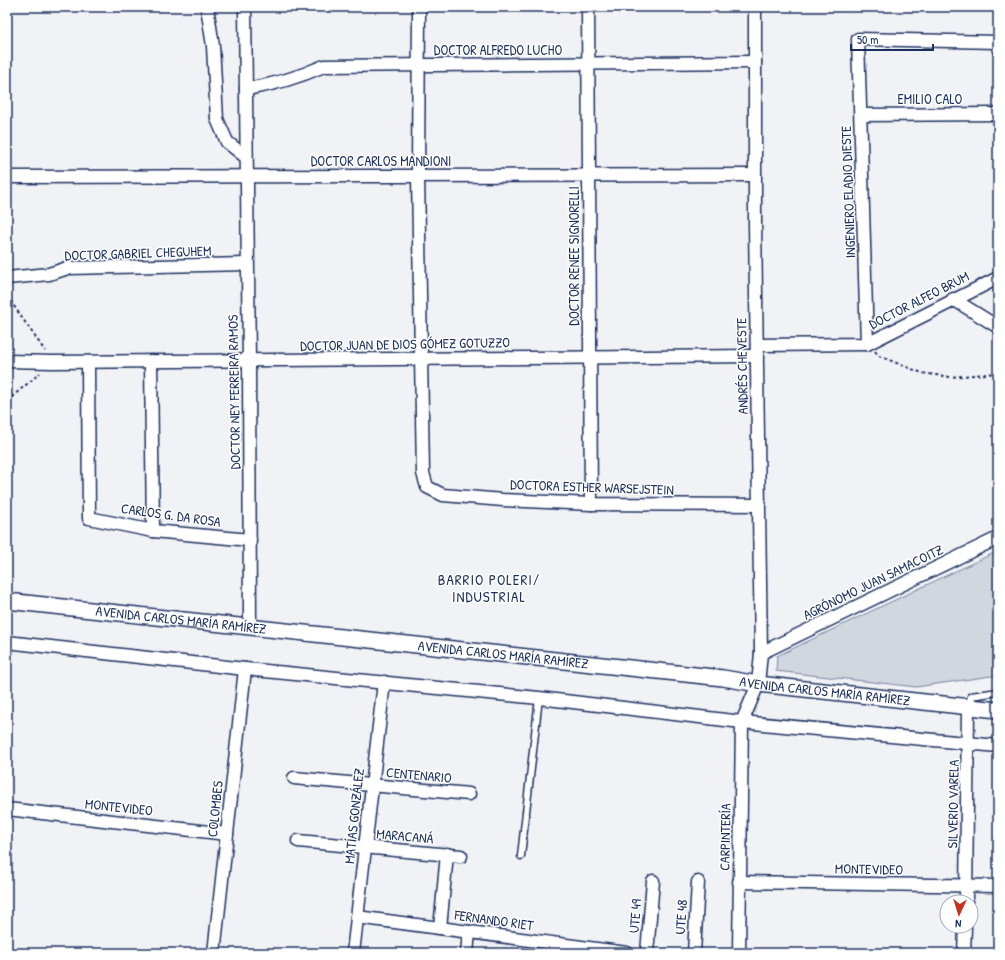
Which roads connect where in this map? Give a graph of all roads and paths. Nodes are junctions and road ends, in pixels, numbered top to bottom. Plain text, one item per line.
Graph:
1 (207, 7) edge
2 (244, 7) edge
3 (419, 7) edge
4 (588, 7) edge
5 (755, 7) edge
6 (998, 45) edge
7 (755, 62) junction
8 (588, 64) junction
9 (419, 65) junction
10 (246, 89) junction
11 (998, 114) edge
12 (861, 115) junction
13 (246, 157) junction
14 (755, 175) junction
15 (247, 176) junction
16 (418, 176) junction
17 (588, 176) junction
18 (7, 177) edge
19 (247, 264) junction
20 (7, 278) edge
21 (998, 278) edge
22 (7, 296) edge
23 (953, 299) junction
24 (998, 326) edge
25 (867, 344) junction
26 (757, 350) junction
27 (589, 357) junction
28 (422, 359) junction
29 (250, 360) junction
30 (7, 361) edge
31 (53, 362) junction
32 (88, 362) junction
33 (151, 362) junction
34 (998, 373) edge
35 (7, 401) edge
36 (591, 504) junction
37 (759, 505) junction
38 (153, 531) junction
39 (998, 538) edge
40 (250, 540) junction
41 (7, 601) edge
42 (250, 627) junction
43 (7, 642) edge
44 (760, 653) junction
45 (245, 668) junction
46 (384, 682) junction
47 (758, 684) junction
48 (998, 692) edge
49 (539, 698) junction
50 (968, 706) junction
51 (998, 710) edge
52 (742, 722) junction
53 (969, 744) junction
54 (998, 746) edge
55 (294, 778) dead end
56 (372, 785) junction
57 (469, 794) dead end
58 (7, 809) edge
59 (227, 834) junction
60 (298, 841) dead end
61 (365, 847) junction
62 (447, 854) junction
63 (461, 856) dead end
64 (521, 856) dead end
65 (653, 881) dead end
66 (698, 882) dead end
67 (739, 882) junction
68 (966, 885) junction
69 (998, 886) edge
70 (966, 894) edge
71 (357, 917) junction
72 (440, 928) junction
73 (468, 932) junction
74 (965, 934) edge
75 (607, 952) edge
76 (214, 953) edge
77 (353, 953) edge
78 (466, 953) edge
79 (627, 953) edge
80 (647, 953) edge
81 (694, 953) edge
82 (739, 953) edge
83 (964, 953) edge

1 - 13 street
2 - 10 street, DOCTOR NEY FERREIRA RAMOS
3 - 9 street
4 - 8 street, DOCTOR RENEE SIGNORELLI
5 - 7 street, ANDRÉS CHEVESTE
6 - 12 street, INGENIERO ELADIO DIESTE
7 - 8 street, DOCTOR ALFREDO LUCHO
7 - 14 street, ANDRÉS CHEVESTE
8 - 9 street, DOCTOR ALFREDO LUCHO
8 - 17 street, DOCTOR RENEE SIGNORELLI
9 - 10 street, DOCTOR ALFREDO LUCHO
9 - 16 street
10 - 13 street, DOCTOR NEY FERREIRA RAMOS
11 - 12 street, EMILIO CALO
12 - 25 street, INGENIERO ELADIO DIESTE
13 - 15 street, DOCTOR NEY FERREIRA RAMOS
14 - 17 street, DOCTOR CARLOS MANDIONI
14 - 26 street, ANDRÉS CHEVESTE
15 - 16 street, DOCTOR CARLOS MANDIONI
15 - 18 street, DOCTOR CARLOS MANDIONI
15 - 19 street, DOCTOR NEY FERREIRA RAMOS
16 - 17 street, DOCTOR CARLOS MANDIONI
16 - 28 street
17 - 27 street, DOCTOR RENEE SIGNORELLI
19 - 20 street, DOCTOR GABRIEL CHEGUHEM
19 - 29 street, DOCTOR NEY FERREIRA RAMOS
21 - 23 street, DOCTOR ALFEO BRUM
22 - 31 path
23 - 24 street
23 - 25 street, DOCTOR ALFEO BRUM
25 - 26 street, DOCTOR ALFEO BRUM
25 - 34 path
26 - 27 street, DOCTOR JUAN DE DIOS GÓMEZ GOTUZZO
26 - 37 street, ANDRÉS CHEVESTE
27 - 28 street, DOCTOR JUAN DE DIOS GÓMEZ GOTUZZO
27 - 36 street, DOCTOR RENEE SIGNORELLI
28 - 29 street, DOCTOR JUAN DE DIOS GÓMEZ GOTUZZO
28 - 36 street, DOCTORA ESTHER WARSEJSTEIN
29 - 33 street, DOCTOR JUAN DE DIOS GÓMEZ GOTUZZO
29 - 40 street, DOCTOR NEY FERREIRA RAMOS
30 - 31 street, DOCTOR JUAN DE DIOS GÓMEZ GOTUZZO
31 - 32 street, DOCTOR JUAN DE DIOS GÓMEZ GOTUZZO
31 - 35 path
32 - 33 street, DOCTOR JUAN DE DIOS GÓMEZ GOTUZZO
32 - 38 street, CARLOS G. DA ROSA
33 - 38 street
36 - 37 street, DOCTORA ESTHER WARSEJSTEIN
37 - 44 street, ANDRÉS CHEVESTE
38 - 40 street, CARLOS G. DA ROSA
39 - 44 street, AGRÓNOMO JUAN SAMACOITZ
40 - 42 street, DOCTOR NEY FERREIRA RAMOS
41 - 42 street, AVENIDA CARLOS MARÍA RAMÍREZ
42 - 47 street, AVENIDA CARLOS MARÍA RAMÍREZ
43 - 45 street
44 - 47 street, ANDRÉS CHEVESTE
45 - 46 street
45 - 59 street, COLOMBES
46 - 49 street
46 - 56 street, MATÍAS GONZÁLEZ
47 - 50 street, AVENIDA CARLOS MARÍA RAMÍREZ
47 - 52 street, ANDRÉS CHEVESTE
48 - 50 lane
49 - 52 street
49 - 64 lane
50 - 51 street, AVENIDA CARLOS MARÍA RAMÍREZ
50 - 53 street, SILVERIO VARELA
52 - 53 street
52 - 67 street, CARPINTERÍA
53 - 54 street
53 - 68 street, SILVERIO VARELA
55 - 56 street, CENTENARIO
56 - 57 street, CENTENARIO
56 - 61 street, MATÍAS GONZÁLEZ
58 - 59 street, MONTEVIDEO
59 - 76 street, COLOMBES
60 - 61 street, MARACANÁ
61 - 62 street, MARACANÁ
61 - 71 street, MATÍAS GONZÁLEZ
62 - 63 street, MARACANÁ
62 - 72 street
65 - 80 street, UTE 49
66 - 81 street, UTE 48
67 - 68 street, MONTEVIDEO
67 - 82 street, CARPINTERÍA
68 - 69 street, MONTEVIDEO
68 - 70 street, SILVERIO VARELA
71 - 72 street, FERNANDO RIET
71 - 77 street, MATÍAS GONZÁLEZ
72 - 73 street, FERNANDO RIET
73 - 75 street, FERNANDO RIET
73 - 78 street
74 - 83 street
75 - 79 street, FERNANDO RIET

